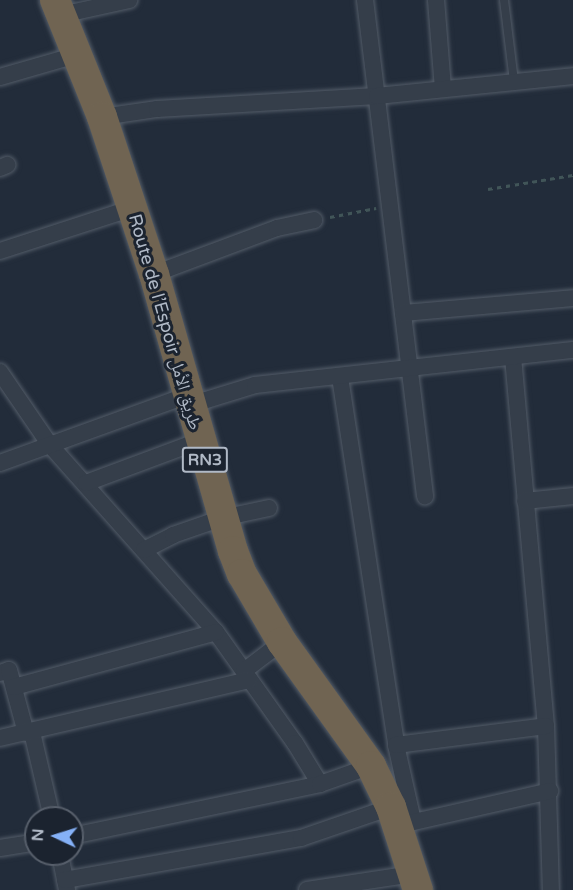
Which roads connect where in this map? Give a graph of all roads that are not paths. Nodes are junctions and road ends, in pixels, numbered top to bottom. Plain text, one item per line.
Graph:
1 (129, 0) edge
2 (365, 0) edge
3 (436, 0) edge
4 (504, 0) edge
5 (58, 7) edge
6 (76, 55) junction
7 (573, 76) edge
8 (0, 77) edge
9 (513, 82) junction
10 (443, 89) junction
11 (377, 96) junction
12 (102, 117) junction
13 (132, 208) junction
14 (314, 220) road end
15 (0, 251) edge
16 (154, 274) junction
17 (573, 298) edge
18 (403, 313) junction
19 (573, 350) edge
20 (513, 357) junction
21 (409, 368) junction
22 (340, 377) junction
23 (3, 380) edge
24 (189, 400) junction
25 (199, 441) junction
26 (50, 445) junction
27 (0, 463) edge
28 (86, 483) junction
29 (425, 496) dead end
30 (573, 496) edge
31 (525, 501) junction
32 (269, 508) dead end
33 (222, 518) junction
34 (144, 550) junction
35 (216, 632) junction
36 (282, 642) junction
37 (0, 673) edge
38 (247, 675) junction
39 (14, 687) junction
40 (546, 726) junction
41 (29, 733) junction
42 (0, 738) edge
43 (396, 745) junction
44 (370, 766) junction
45 (320, 784) junction
46 (550, 791) junction
47 (49, 806) edge
48 (401, 818) junction
49 (84, 833) edge
50 (24, 844) edge
51 (0, 848) edge
52 (62, 866) edge
53 (415, 882) edge
54 (66, 885) edge
55 (307, 890) edge
56 (551, 890) edge

1 - 5 street
2 - 11 street
3 - 10 street
4 - 9 lane
5 - 6 highway, Route de l’Espoir طريق الأمل / RN3
6 - 8 street
6 - 12 highway, Route de l’Espoir طريق الأمل / RN3
7 - 9 street
9 - 10 street
10 - 11 street
11 - 12 street
11 - 18 street
12 - 13 highway, Route de l’Espoir طريق الأمل / RN3
13 - 15 street
13 - 16 highway, Route de l’Espoir طريق الأمل / RN3
14 - 16 street
16 - 24 highway, Route de l’Espoir طريق الأمل / RN3
17 - 18 street
18 - 21 street
19 - 20 street
20 - 21 street
20 - 31 street
21 - 22 street
21 - 29 street
22 - 24 street
22 - 43 street
23 - 26 street
24 - 25 highway, Route de l’Espoir طريق الأمل / RN3
24 - 26 street
25 - 28 street
25 - 33 highway, Route de l’Espoir طريق الأمل / RN3
26 - 27 street
26 - 28 street
28 - 34 street
30 - 31 street
31 - 40 street
32 - 33 street
33 - 34 street
33 - 36 highway, Route de l’Espoir طريق الأمل / RN3
34 - 35 street
35 - 38 street
35 - 39 street
36 - 38 street
36 - 44 highway, Route de l’Espoir طريق الأمل / RN3
37 - 39 street
38 - 41 street
38 - 45 street
39 - 41 street
40 - 43 street
40 - 46 street
41 - 42 street
41 - 47 street
43 - 48 street
44 - 45 street
44 - 48 highway, Route de l’Espoir طريق الأمل / RN3
45 - 49 street
46 - 48 street
46 - 56 street
48 - 53 highway, Route de l’Espoir طريق الأمل / RN3
48 - 54 street
50 - 51 street
52 - 54 street
53 - 55 street

